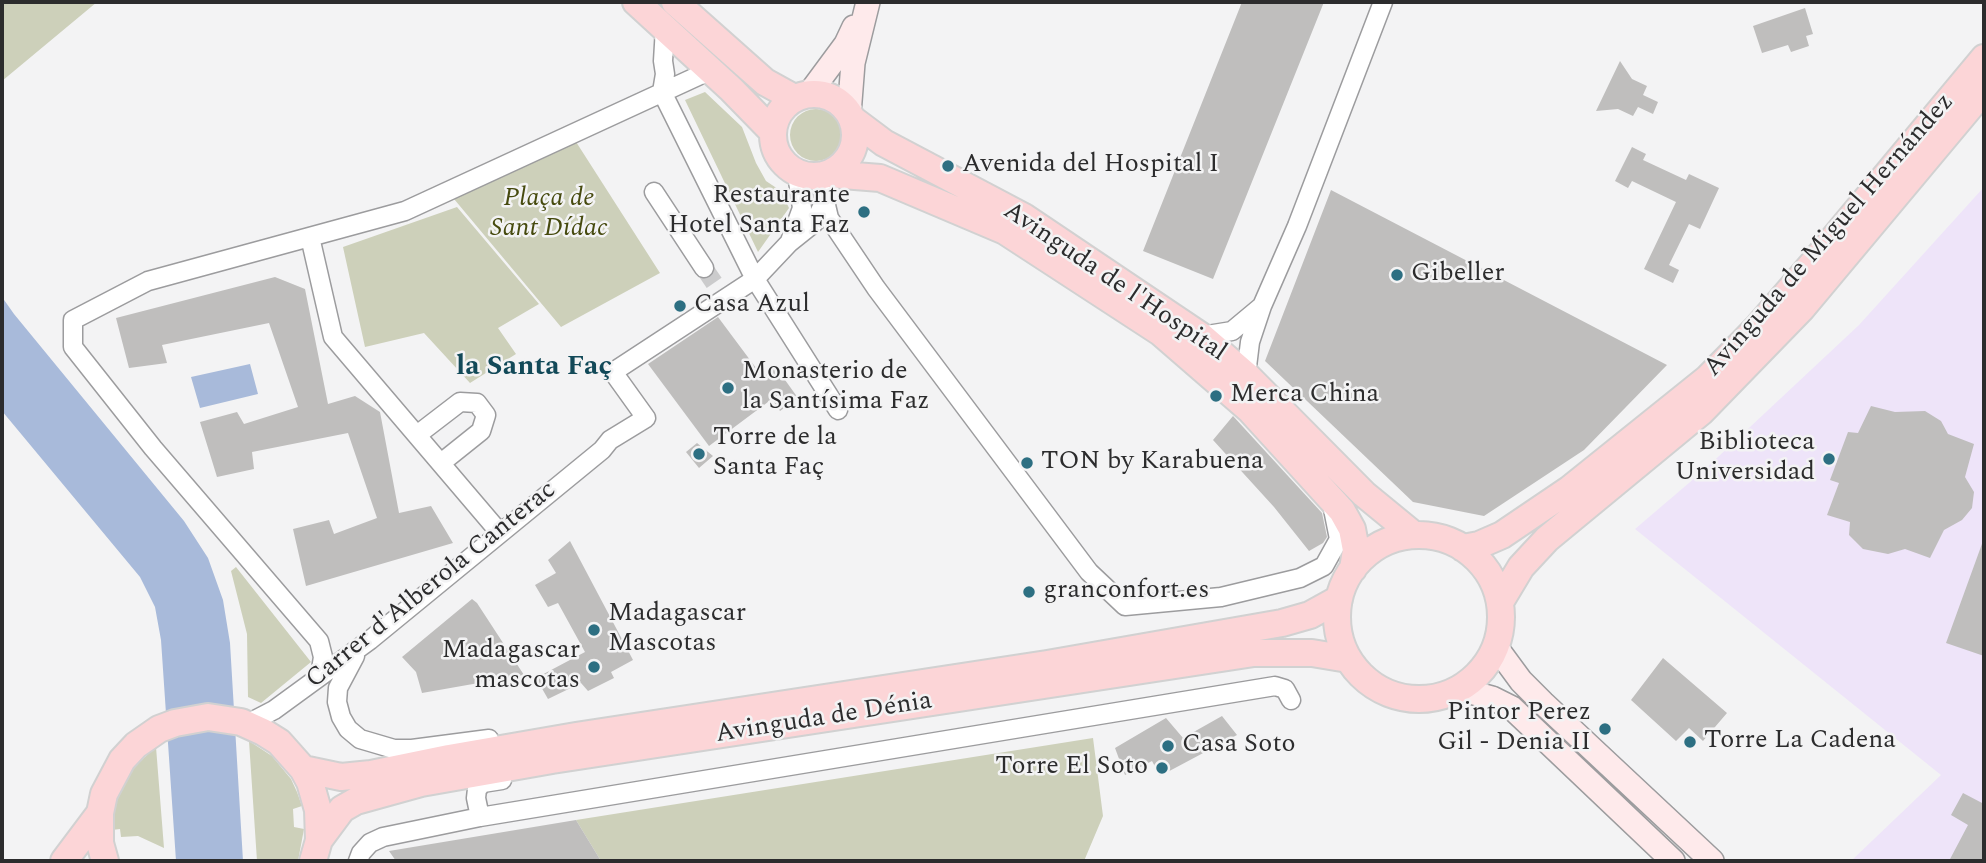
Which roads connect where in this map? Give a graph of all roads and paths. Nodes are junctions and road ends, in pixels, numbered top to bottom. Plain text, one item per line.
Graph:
1 (636, 2) edge
2 (675, 2) edge
3 (867, 2) edge
4 (1383, 2) edge
5 (665, 29) junction
6 (1984, 58) edge
7 (711, 70) junction
8 (1984, 90) edge
9 (662, 92) junction
10 (802, 96) junction
11 (851, 117) junction
12 (772, 131) junction
13 (818, 181) junction
14 (654, 192) dead end
15 (310, 237) junction
16 (789, 243) junction
17 (704, 268) tunnel mouth
18 (752, 281) junction
19 (1262, 306) junction
20 (1201, 336) junction
21 (1246, 375) junction
22 (838, 410) dead end
23 (417, 435) junction
24 (441, 463) junction
25 (1331, 499) junction
26 (500, 533) junction
27 (1414, 535) junction
28 (1463, 548) junction
29 (1353, 569) junction
30 (1339, 598) junction
31 (1500, 602) junction
32 (319, 641) junction
33 (363, 645) junction
34 (1496, 647) junction
35 (1348, 659) junction
36 (320, 676) junction
37 (1459, 689) junction
38 (1292, 700) dead end
39 (244, 723) junction
40 (576, 736) junction
41 (552, 760) junction
42 (303, 769) junction
43 (421, 783) junction
44 (476, 798) junction
45 (100, 813) junction
46 (480, 817) junction
47 (316, 850) edge
48 (64, 861) edge
49 (105, 861) edge
50 (358, 861) edge
51 (1673, 861) edge
52 (1712, 861) edge

1 - 5 main road
2 - 10 main road
3 - 10 main road
3 - 11 main road
4 - 19 street
5 - 7 main road
5 - 9 street
6 - 28 main road, Avinguda de Miguel Hernández
7 - 9 street
7 - 12 main road
8 - 31 main road, Avinguda de Miguel Hernández
9 - 15 street
9 - 18 street
10 - 11 main road
10 - 12 main road
11 - 13 main road
11 - 20 main road, Avinguda de l'Hospital
12 - 13 main road
13 - 16 street
13 - 16 street
13 - 25 main road, Avinguda de l'Hospital
13 - 25 street
14 - 17 street
15 - 23 street
15 - 32 street
16 - 18 street
18 - 22 street
18 - 26 street, Carrer d'Alberola Canterac
19 - 20 street
19 - 21 street
20 - 21 main road, Avinguda de l'Hospital
21 - 27 main road, Avinguda de l'Hospital
23 - 24 street
23 - 24 street
24 - 26 street
25 - 29 main road, Avinguda de l'Hospital
26 - 33 street, Carrer d'Alberola Canterac
27 - 28 main road
27 - 29 main road
28 - 31 main road
29 - 30 main road
30 - 35 main road
30 - 40 main road, Avinguda de Dénia
31 - 34 main road
32 - 33 street
32 - 36 street
33 - 36 street, Carrer d'Alberola Canterac
33 - 40 street
34 - 37 main road
34 - 52 main road
35 - 37 main road
35 - 41 main road, Avinguda de Dénia
36 - 39 street, Carrer d'Alberola Canterac
37 - 51 main road
38 - 46 street, Avinguda de Dénia
39 - 42 main road
39 - 45 main road
40 - 42 main road, Avinguda de Dénia
41 - 43 main road, Avinguda de Dénia
41 - 44 street
42 - 47 main road
43 - 44 street
43 - 47 main road, Avinguda de Dénia
44 - 46 street
45 - 48 main road
45 - 49 main road
46 - 50 street, Avinguda de Dénia

